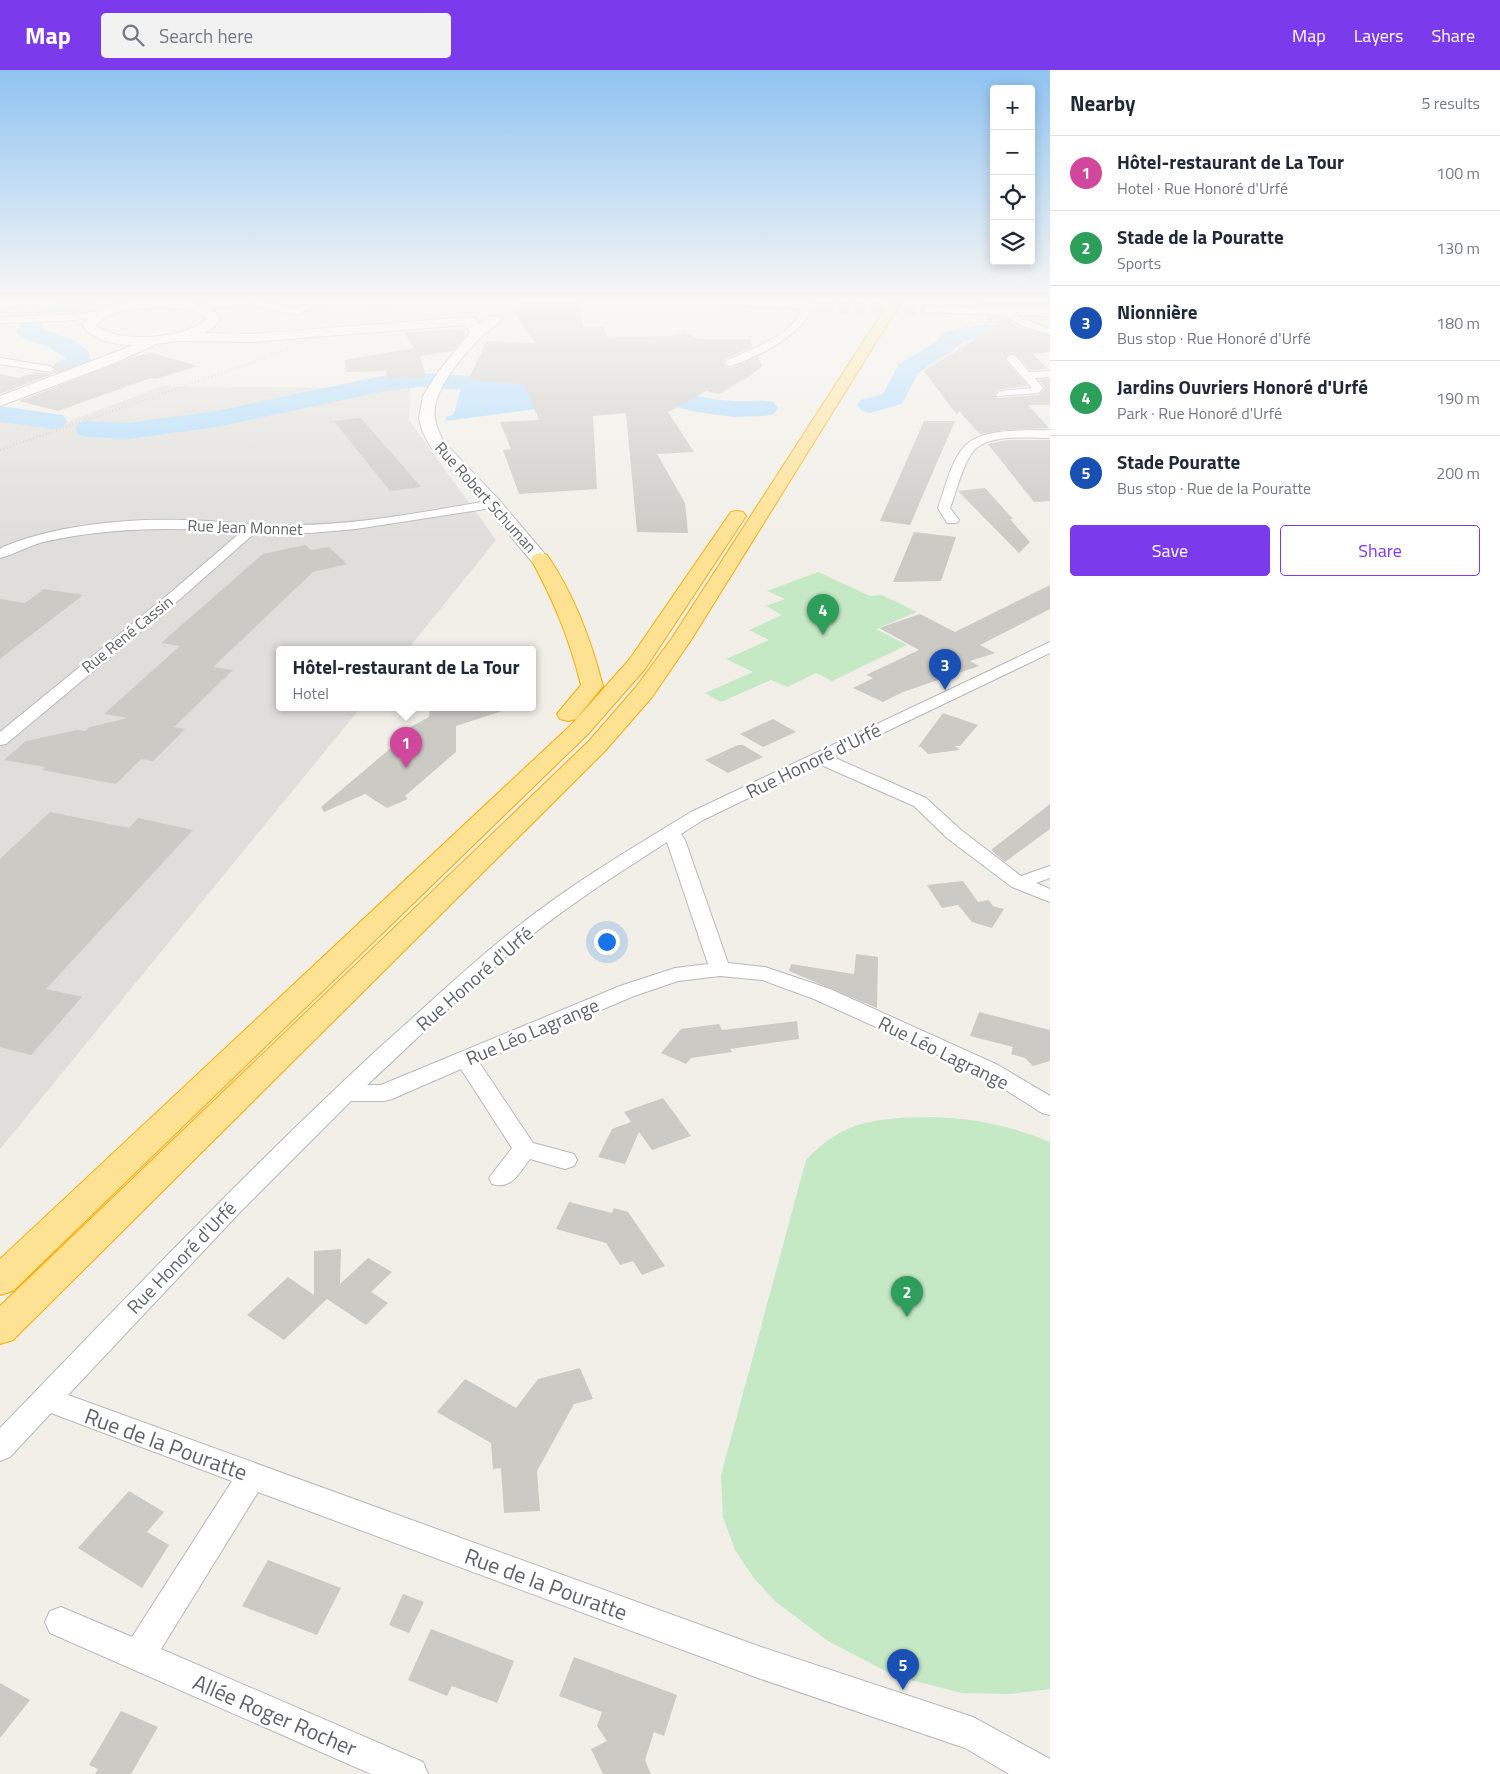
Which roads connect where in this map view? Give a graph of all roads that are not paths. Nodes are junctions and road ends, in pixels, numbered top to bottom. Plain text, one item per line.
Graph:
1 (37, 382) edge
2 (438, 382) edge
3 (826, 382) edge
4 (845, 382) edge
5 (1032, 382) edge
6 (1000, 394) dead end
7 (0, 401) edge
8 (1050, 434) edge
9 (493, 504) junction
10 (952, 520) dead end
11 (253, 528) junction
12 (0, 554) edge
13 (540, 559) joint
14 (1049, 648) edge
15 (0, 740) edge
16 (820, 758) junction
17 (670, 831) junction
18 (437, 867) junction
19 (1050, 872) edge
20 (1020, 883) junction
21 (1050, 896) edge
22 (720, 969) junction
23 (466, 1060) junction
24 (345, 1093) junction
25 (1050, 1107) edge
26 (525, 1149) junction
27 (565, 1160) dead end
28 (501, 1178) dead end
29 (0, 1281) edge
30 (0, 1328) edge
31 (47, 1398) junction
32 (0, 1448) edge
33 (252, 1476) junction
34 (61, 1622) dead end
35 (138, 1656) junction
36 (411, 1774) edge
37 (1042, 1774) edge

1 - 7 main road
2 - 9 main road, Rue Robert Schuman
3 - 18 highway
4 - 30 highway
5 - 6 street
8 - 10 street
9 - 11 street, Rue Jean Monnet
9 - 13 main road, Rue Robert Schuman
11 - 12 street, Rue Jean Monnet
11 - 15 street, Rue René Cassin
13 - 18 highway
14 - 16 street, Rue Honoré d'Urfé
16 - 17 street, Rue Honoré d'Urfé
16 - 20 street
17 - 22 street
17 - 24 street, Rue Honoré d'Urfé
18 - 29 highway
19 - 20 street
20 - 21 street
22 - 23 street, Rue Léo Lagrange
22 - 25 street, Rue Léo Lagrange
23 - 24 street, Rue Léo Lagrange
23 - 26 street
24 - 31 street, Rue Honoré d'Urfé
26 - 27 street
26 - 28 street
31 - 32 street, Rue Honoré d'Urfé
31 - 33 street, Rue de la Pouratte
33 - 35 street
33 - 37 street, Rue de la Pouratte
34 - 35 street, Allée Roger Rocher
35 - 36 street, Allée Roger Rocher

